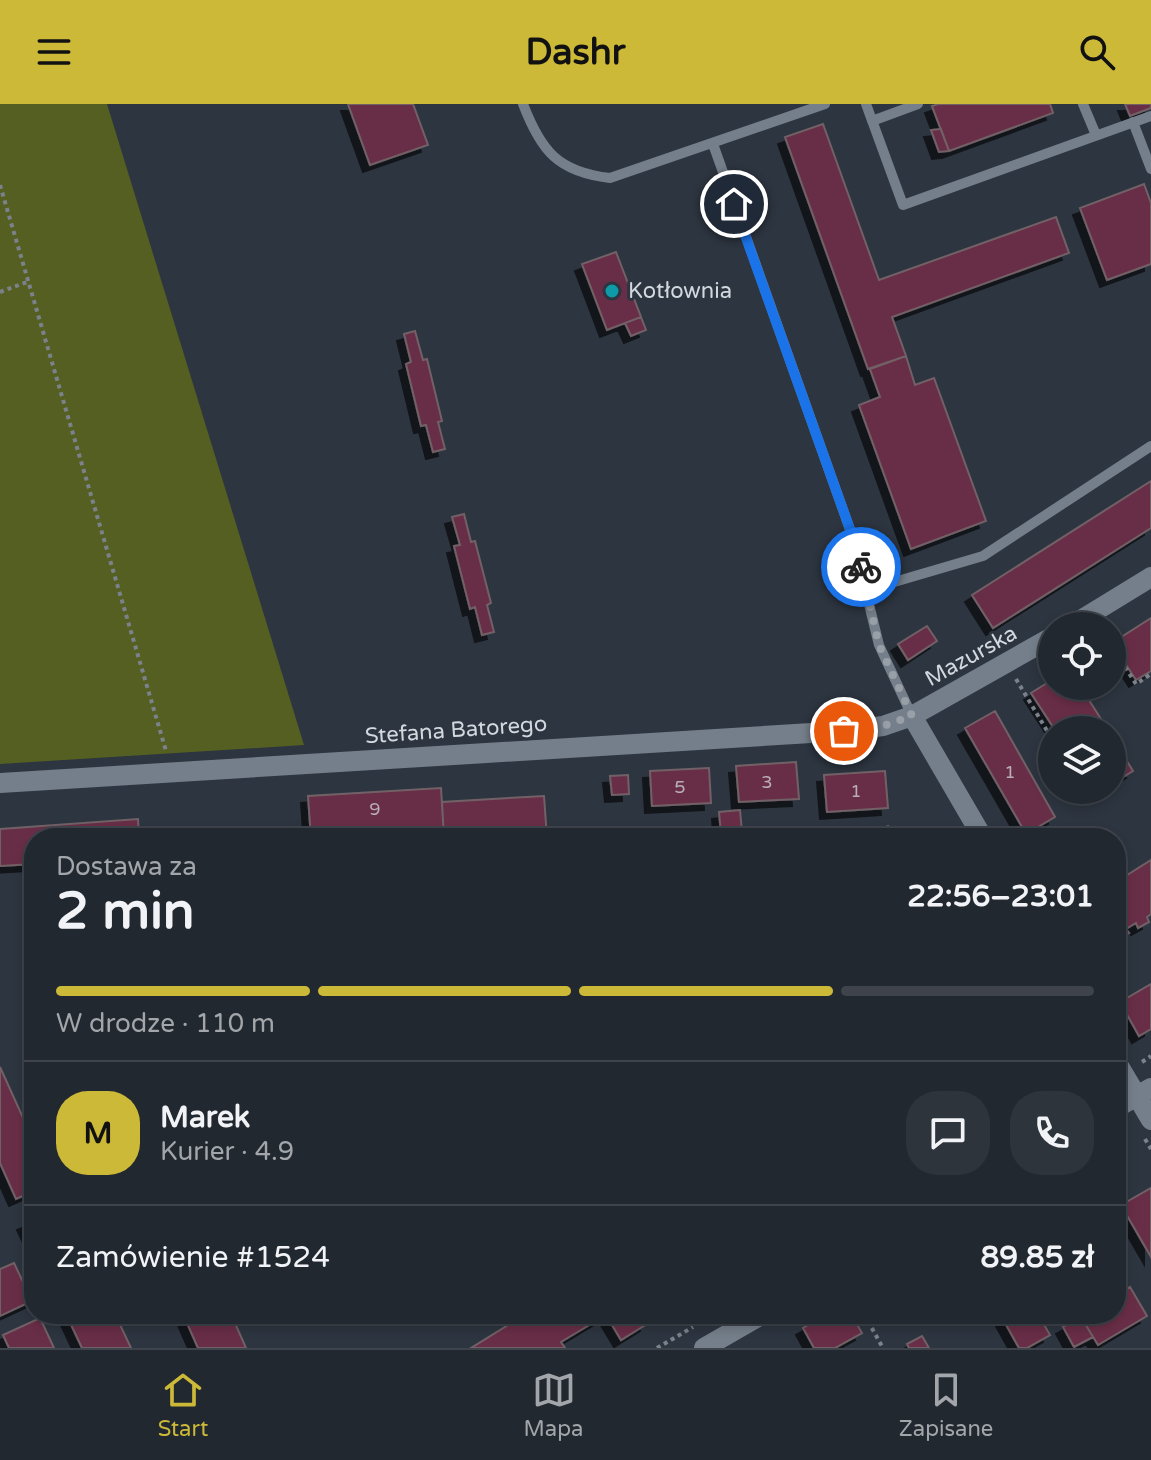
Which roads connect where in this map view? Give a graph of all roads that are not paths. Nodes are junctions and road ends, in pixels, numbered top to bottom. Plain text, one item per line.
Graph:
1 (523, 104) edge
2 (825, 104) edge
3 (866, 104) edge
4 (918, 104) edge
5 (1083, 104) edge
6 (1151, 116) edge
7 (872, 121) junction
8 (1133, 122) junction
9 (1096, 135) junction
10 (713, 144) junction
11 (1151, 169) edge
12 (1151, 446) edge
13 (1151, 577) edge
14 (867, 590) junction
15 (1094, 612) edge
16 (1038, 645) edge
17 (912, 716) junction
18 (0, 783) edge
19 (977, 828) edge
20 (1126, 1072) edge
21 (1144, 1092) edge
22 (1126, 1102) edge
23 (1151, 1120) edge
24 (746, 1324) edge
25 (704, 1348) edge

1 - 10 lane
2 - 10 lane
3 - 7 lane
4 - 7 lane
5 - 9 lane
6 - 8 lane
7 - 9 lane
8 - 9 lane
8 - 11 lane
10 - 14 lane
12 - 14 lane
13 - 15 street
14 - 17 lane
16 - 17 street, Mazurska
17 - 18 street, Stefana Batorego
17 - 19 street
20 - 21 street
21 - 22 street
21 - 23 street
24 - 25 street

